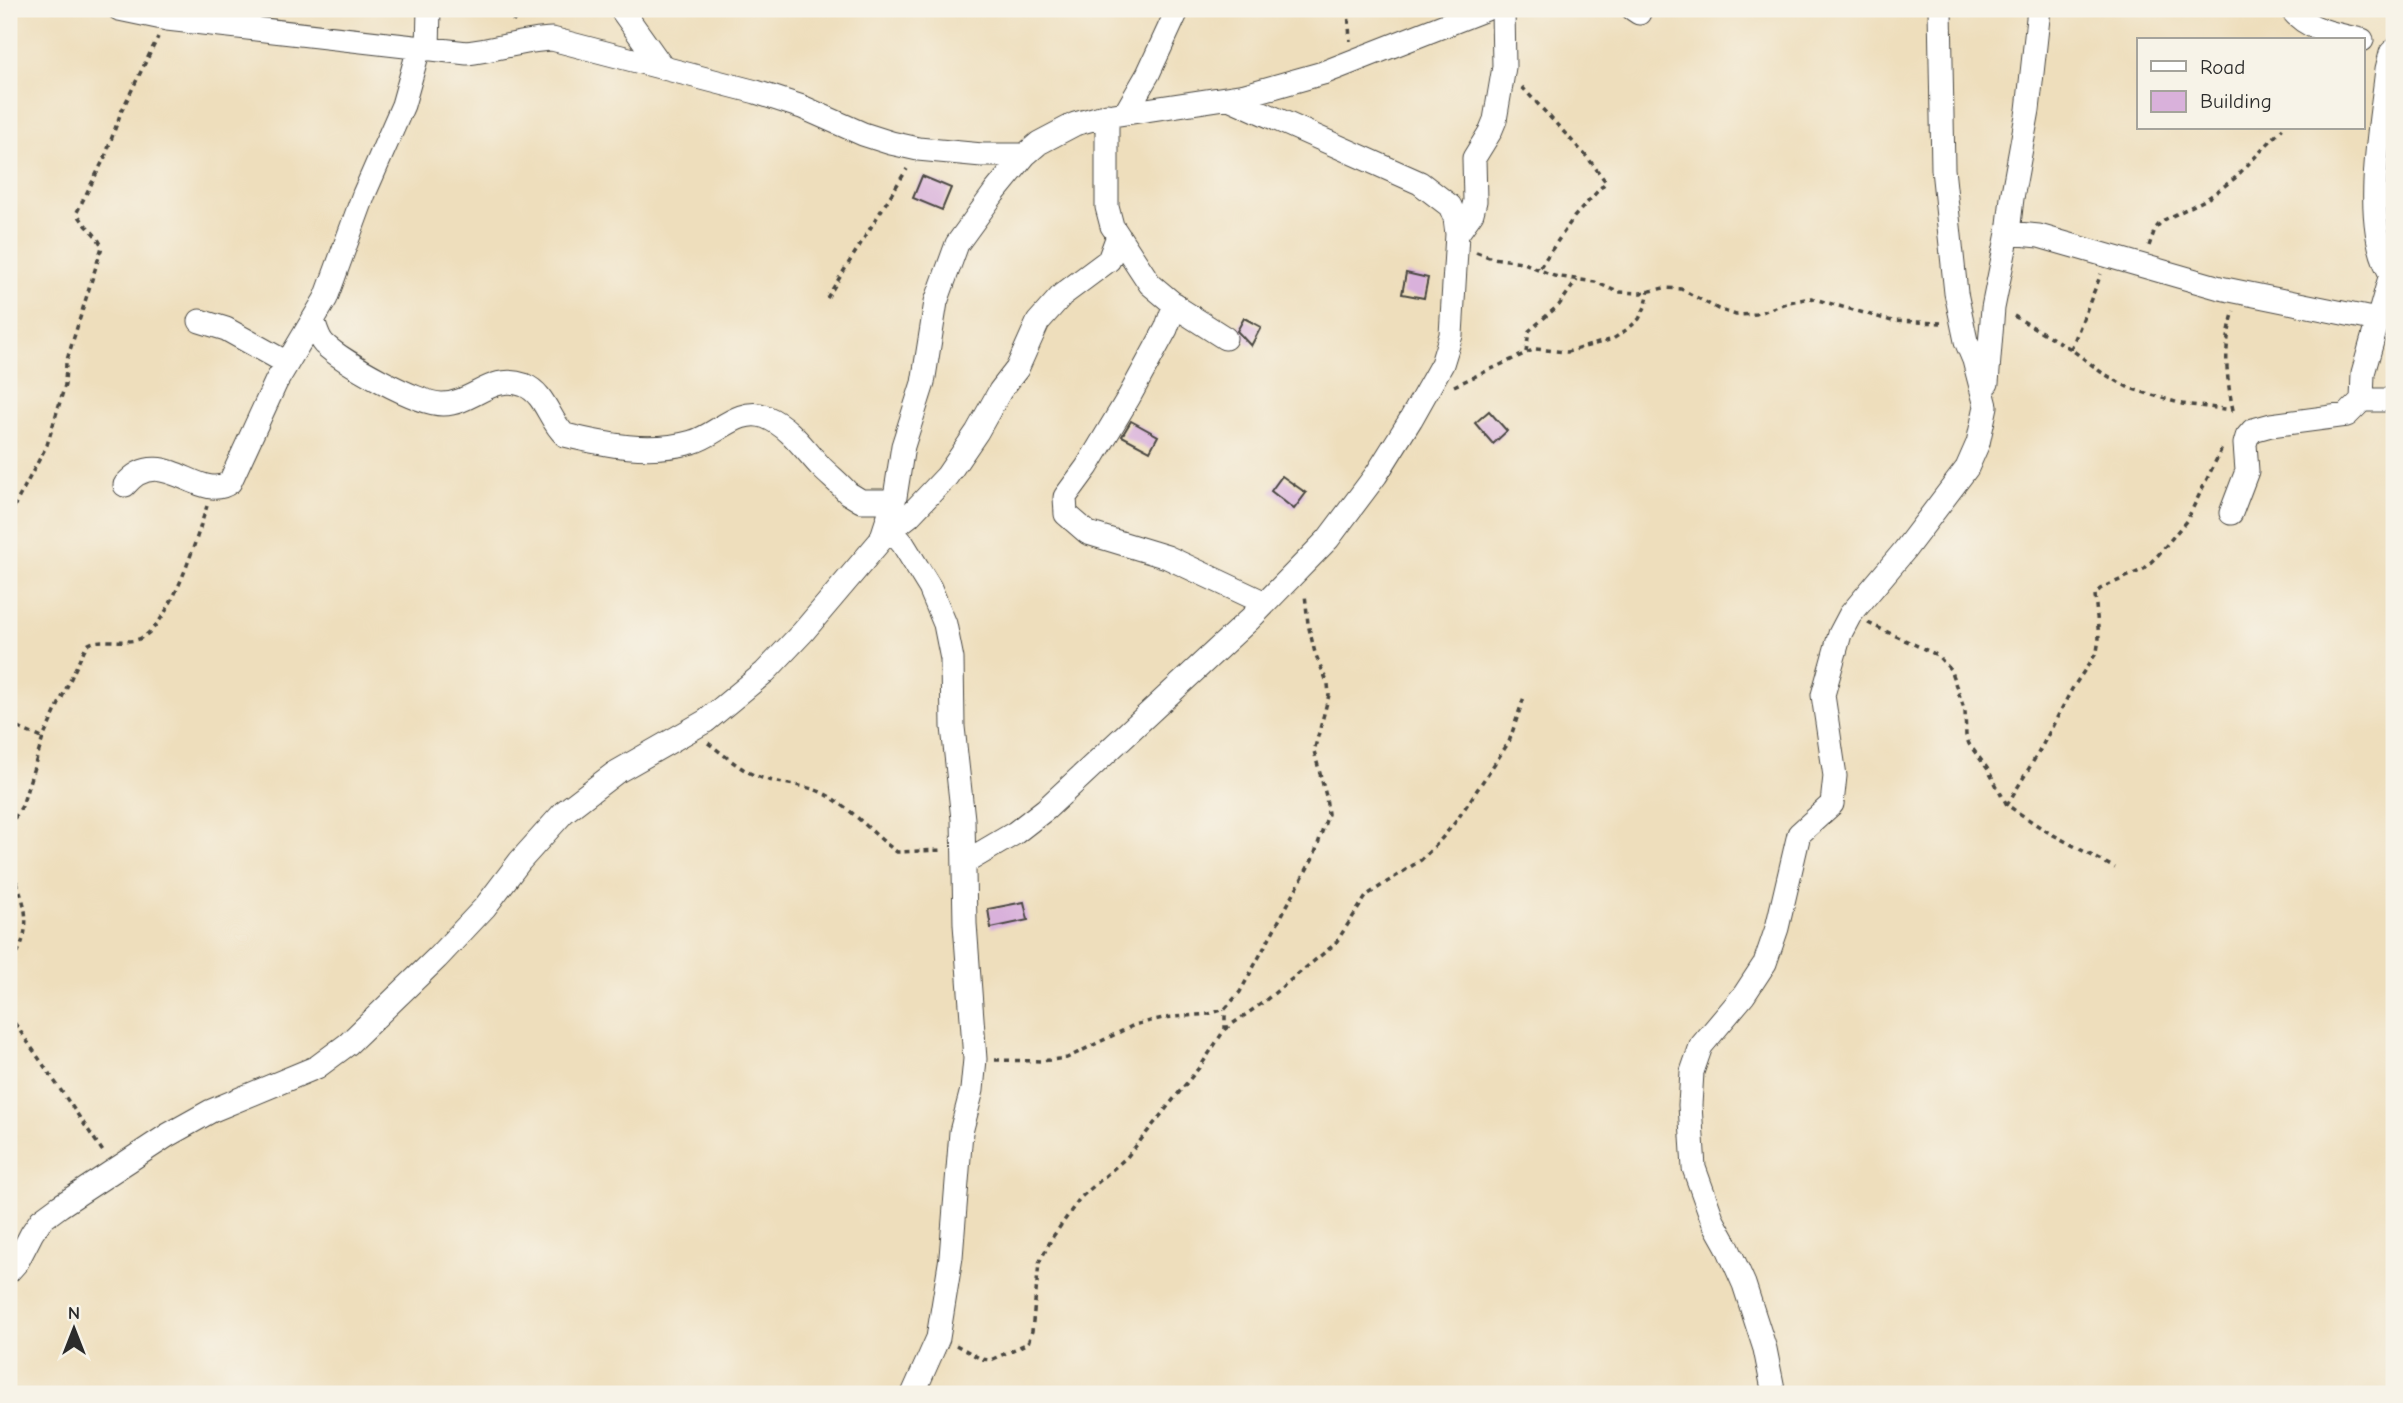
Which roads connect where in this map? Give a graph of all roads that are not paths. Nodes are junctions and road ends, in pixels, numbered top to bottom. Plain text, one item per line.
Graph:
1 (119, 9) edge
2 (429, 9) edge
3 (621, 9) edge
4 (1178, 9) edge
5 (1486, 9) edge
6 (1503, 9) edge
7 (1940, 9) edge
8 (2039, 9) edge
9 (2291, 9) edge
10 (2355, 38) edge
11 (2364, 41) edge
12 (423, 49) junction
13 (2394, 49) edge
14 (663, 68) junction
15 (1228, 98) junction
16 (1116, 114) junction
17 (1025, 155) junction
18 (1458, 233) junction
19 (2008, 233) junction
20 (1118, 236) junction
21 (2392, 277) edge
22 (1175, 304) junction
23 (313, 320) junction
24 (2378, 320) junction
25 (200, 321) dead end
26 (1225, 338) dead end
27 (287, 363) junction
28 (2362, 400) junction
29 (2394, 400) edge
30 (1986, 406) junction
31 (125, 485) dead end
32 (893, 501) junction
33 (2231, 513) dead end
34 (889, 528) junction
35 (1265, 603) junction
36 (964, 858) junction
37 (9, 1271) edge
38 (913, 1394) edge
39 (1774, 1394) edge

1 - 12 street
2 - 12 street
3 - 14 street
4 - 16 street
5 - 15 street
6 - 18 street
7 - 30 street
8 - 19 street
9 - 10 street
11 - 13 street
12 - 14 street
12 - 23 street
13 - 21 street
14 - 17 street
15 - 16 street
15 - 18 street
16 - 17 street
16 - 20 street
17 - 32 street
18 - 35 street
19 - 24 street
19 - 30 street
20 - 22 street
20 - 34 street
21 - 24 street
22 - 26 street
22 - 35 street
23 - 27 street
23 - 32 street
24 - 28 street
25 - 27 street
27 - 31 street
28 - 29 street
28 - 33 street
30 - 39 street
32 - 34 street
34 - 36 street
34 - 37 street
35 - 36 street
36 - 38 street

